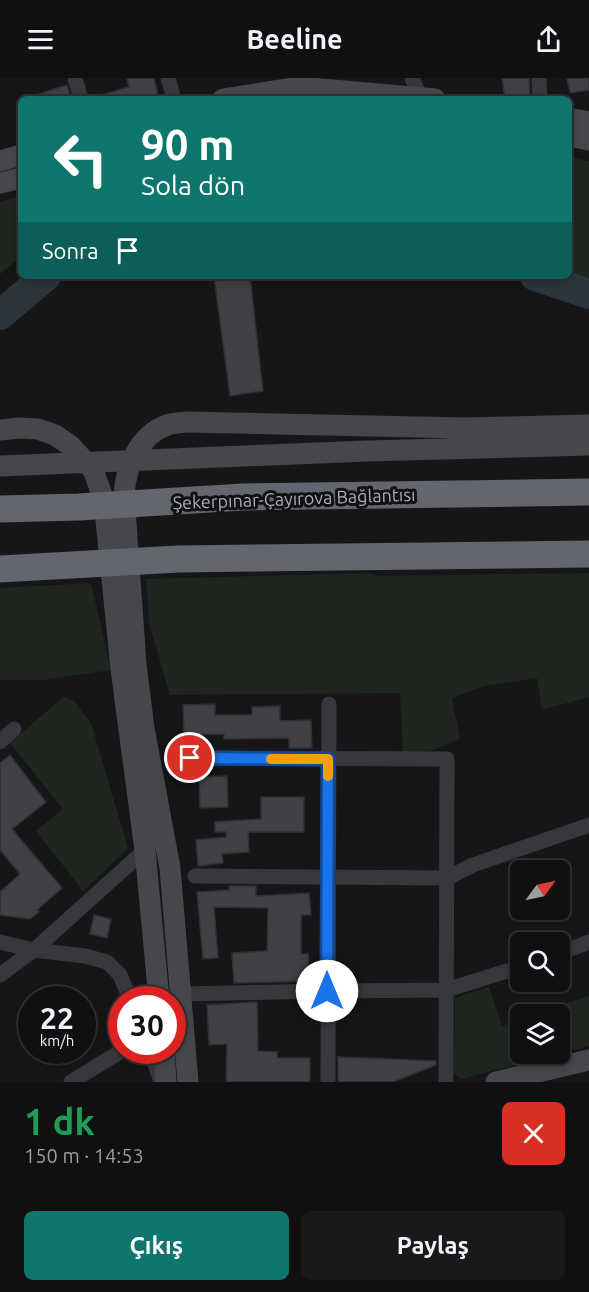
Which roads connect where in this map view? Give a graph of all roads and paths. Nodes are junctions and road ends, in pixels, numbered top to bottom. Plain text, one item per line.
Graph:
1 (75, 78) edge
2 (168, 78) edge
3 (539, 78) edge
4 (268, 85) edge
5 (422, 93) edge
6 (80, 96) edge
7 (173, 96) edge
8 (233, 96) edge
9 (540, 96) edge
10 (572, 119) edge
11 (589, 122) edge
12 (572, 137) edge
13 (589, 140) edge
14 (18, 179) edge
15 (0, 183) edge
16 (589, 425) edge
17 (0, 430) edge
18 (589, 445) edge
19 (0, 466) edge
20 (589, 492) edge
21 (0, 509) edge
22 (589, 554) edge
23 (0, 568) edge
24 (128, 667) junction
25 (328, 704) dead end
26 (14, 729) dead end
27 (0, 742) edge
28 (190, 758) dead end
29 (328, 759) junction
30 (589, 825) edge
31 (145, 850) junction
32 (195, 876) dead end
33 (327, 877) junction
34 (447, 878) junction
35 (0, 942) edge
36 (589, 942) edge
37 (570, 949) edge
38 (34, 950) junction
39 (510, 970) edge
40 (0, 975) edge
41 (125, 986) edge
42 (158, 986) edge
43 (180, 986) edge
44 (446, 990) junction
45 (327, 991) junction
46 (186, 994) edge
47 (186, 1057) edge
48 (108, 1059) edge
49 (589, 1060) edge
50 (155, 1064) edge
51 (165, 1064) edge
52 (71, 1082) edge
53 (161, 1082) edge
54 (166, 1082) edge
55 (188, 1082) edge
56 (328, 1082) edge
57 (446, 1082) edge
58 (496, 1082) edge

1 - 6 street
2 - 7 street
3 - 9 street
4 - 5 main road
4 - 8 main road
10 - 11 main road
12 - 13 main road
14 - 15 main road
16 - 24 main road
17 - 24 main road
18 - 19 main road
20 - 21 highway, Şekerpınar-Çayırova Bağlantısı
22 - 23 highway
24 - 31 main road
24 - 43 main road
25 - 29 street
26 - 27 street
28 - 29 street
29 - 33 street
29 - 34 street
30 - 34 street
31 - 38 street
31 - 42 main road
32 - 33 street
33 - 34 street
33 - 45 street
34 - 44 street
35 - 38 street
36 - 37 street
38 - 40 street
38 - 41 street
39 - 44 street
44 - 45 street
44 - 57 street
45 - 46 street
45 - 56 street
47 - 55 main road
48 - 52 street
49 - 58 main road
50 - 53 street
51 - 54 main road

